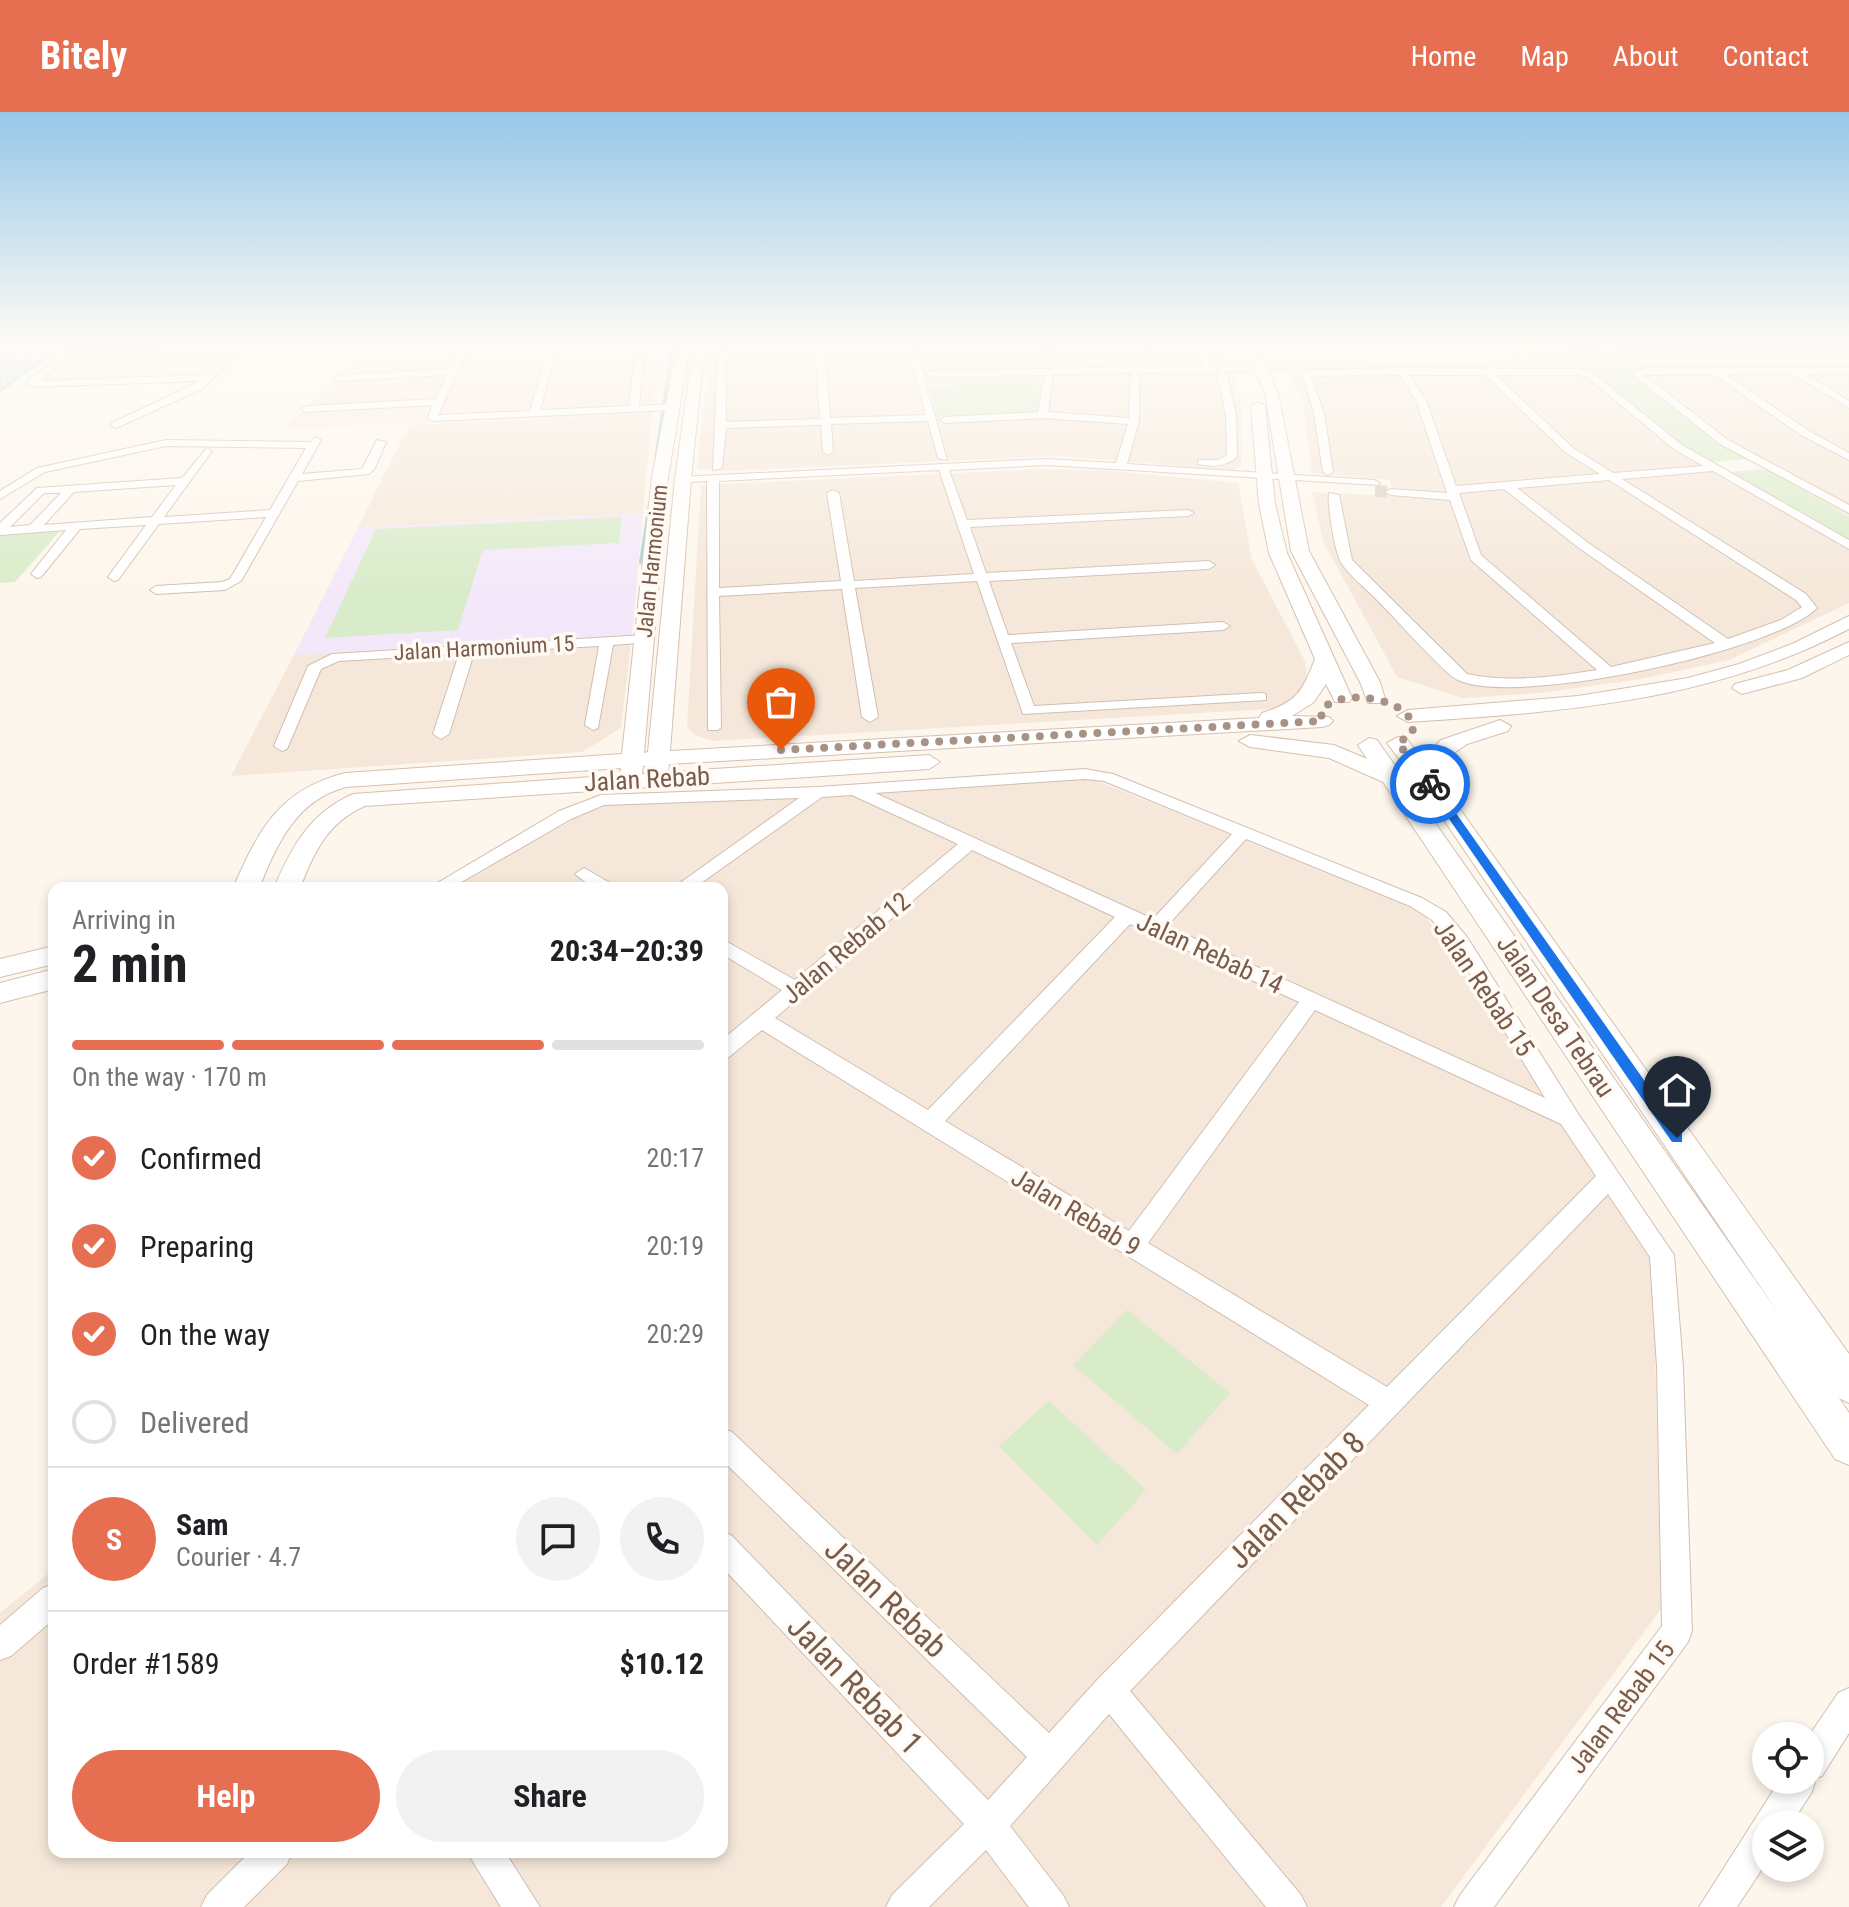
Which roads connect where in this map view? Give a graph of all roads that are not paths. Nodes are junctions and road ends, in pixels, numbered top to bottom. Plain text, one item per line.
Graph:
1 (668, 428) edge
2 (688, 428) edge
3 (721, 428) edge
4 (826, 428) edge
5 (934, 428) edge
6 (1132, 428) edge
7 (1233, 428) edge
8 (1261, 428) edge
9 (1280, 428) edge
10 (1321, 428) edge
11 (1431, 428) edge
12 (1546, 428) edge
13 (1654, 428) edge
14 (1706, 428) edge
15 (1797, 428) edge
16 (381, 442) dead end
17 (207, 451) dead end
18 (828, 452) dead end
19 (967, 455) dead end
20 (1849, 457) edge
21 (1123, 460) junction
22 (944, 467) junction
23 (1715, 468) junction
24 (1328, 472) dead end
25 (715, 473) junction
26 (1074, 473) dead end
27 (1611, 477) junction
28 (293, 478) junction
29 (683, 479) junction
30 (1265, 479) junction
31 (1286, 480) junction
32 (185, 481) junction
33 (1345, 481) junction
34 (1506, 485) junction
35 (1390, 488) tunnel mouth
36 (71, 489) junction
37 (1356, 489) junction
38 (1453, 492) junction
39 (833, 493) dead end
40 (1333, 495) dead end
41 (0, 496) edge
42 (1849, 510) edge
43 (273, 513) junction
44 (1188, 513) dead end
45 (158, 521) junction
46 (963, 524) junction
47 (76, 526) junction
48 (33, 529) junction
49 (0, 530) edge
50 (1849, 545) edge
51 (1209, 565) dead end
52 (37, 574) dead end
53 (114, 577) dead end
54 (982, 577) junction
55 (848, 585) junction
56 (156, 590) dead end
57 (713, 592) junction
58 (1849, 622) edge
59 (1223, 626) dead end
60 (644, 639) junction
61 (1003, 639) junction
62 (607, 641) junction
63 (1727, 645) junction
64 (1849, 648) edge
65 (468, 649) junction
66 (1324, 660) junction
67 (1608, 672) junction
68 (1372, 690) junction
69 (1261, 697) dead end
70 (1342, 698) junction
71 (870, 717) dead end
72 (1499, 718) junction
73 (1322, 721) junction
74 (593, 725) dead end
75 (713, 727) dead end
76 (660, 730) junction
77 (635, 733) junction
78 (1247, 733) junction
79 (441, 734) dead end
80 (1385, 735) junction
81 (282, 746) dead end
82 (720, 754) junction
83 (578, 763) junction
84 (657, 768) junction
85 (631, 769) junction
86 (1393, 779) junction
87 (851, 788) junction
88 (1436, 791) junction
89 (818, 792) junction
90 (1243, 832) junction
91 (970, 843) junction
92 (259, 858) junction
93 (584, 874) dead end
94 (294, 880) edge
95 (234, 882) edge
96 (249, 882) edge
97 (448, 882) edge
98 (597, 882) edge
99 (690, 882) edge
100 (1127, 915) junction
101 (1155, 928) junction
102 (728, 949) edge
103 (48, 956) edge
104 (0, 968) edge
105 (48, 981) edge
106 (797, 990) junction
107 (0, 993) edge
108 (1312, 1000) junction
109 (762, 1020) junction
110 (728, 1047) edge
111 (1569, 1118) junction
112 (930, 1122) junction
113 (1608, 1179) junction
114 (1132, 1246) junction
115 (1849, 1385) edge
116 (1391, 1404) junction
117 (1849, 1446) edge
118 (728, 1447) edge
119 (728, 1552) edge
120 (48, 1604) edge
121 (0, 1645) edge
122 (1109, 1690) junction
123 (1849, 1704) edge
124 (1824, 1742) edge
125 (1049, 1756) junction
126 (988, 1825) junction
127 (1752, 1853) edge
128 (269, 1858) edge
129 (488, 1858) edge
130 (219, 1907) edge
131 (522, 1907) edge
132 (904, 1907) edge
133 (1051, 1907) edge
134 (1289, 1907) edge
135 (1472, 1907) edge
136 (1717, 1907) edge

1 - 60 main road, Jalan Harmonium
2 - 29 main road, Jalan Harmonium
3 - 25 street
4 - 18 street
5 - 22 street
6 - 21 street
7 - 21 street
8 - 30 main road
9 - 31 main road
10 - 24 street
11 - 38 street
12 - 27 street
13 - 23 street
14 - 42 street
15 - 20 street
16 - 28 street
17 - 32 street
19 - 21 street
21 - 22 street
21 - 30 street
22 - 25 street
22 - 26 street
22 - 46 street
23 - 27 street
23 - 50 street
25 - 29 street
25 - 57 street
27 - 34 street
27 - 63 street
28 - 41 street
28 - 43 street
29 - 76 main road, Jalan Harmonium
30 - 31 street
30 - 66 main road
31 - 33 street
31 - 37 street
31 - 68 main road
32 - 36 street
32 - 45 street
33 - 37 street
33 - 37 street
34 - 38 street
34 - 63 street
35 - 38 street
36 - 48 street
36 - 49 street
38 - 67 street
39 - 55 street
40 - 67 street
43 - 45 street
43 - 56 street
44 - 46 street
45 - 47 street
45 - 53 street
46 - 54 street
47 - 48 street
47 - 52 street
48 - 49 street
51 - 54 street
54 - 55 street
54 - 61 street
55 - 57 street
55 - 71 street
57 - 75 street
58 - 72 main road
59 - 61 street
60 - 62 street, Jalan Harmonium 15
60 - 77 main road, Jalan Harmonium
61 - 69 street
62 - 65 street, Jalan Harmonium 15
62 - 74 street
63 - 67 street
64 - 72 main road
65 - 79 street
65 - 81 street, Jalan Harmonium 15
66 - 70 main road
66 - 78 main road
68 - 70 main road
68 - 72 main road
68 - 80 main road
70 - 73 main road
72 - 80 main road
72 - 88 main road
73 - 78 main road
73 - 80 main road
76 - 82 main road
76 - 84 main road, Jalan Harmonium
77 - 83 main road
77 - 85 main road, Jalan Harmonium
78 - 80 main road, Jalan Rebab
78 - 82 main road
78 - 84 main road, Jalan Rebab
78 - 86 main road
80 - 86 main road, Jalan Desa Tebrau
80 - 88 main road, Jalan Desa Tebrau
82 - 84 main road
83 - 85 main road, Jalan Rebab
83 - 92 main road, Jalan Rebab
84 - 85 main road, Jalan Rebab
85 - 94 main road, Jalan Rebab
86 - 117 main road, Jalan Desa Tebrau
87 - 89 street, Jalan Rebab 15
87 - 90 street, Jalan Rebab 15
87 - 91 street, Jalan Rebab 14
88 - 115 main road, Jalan Desa Tebrau
89 - 97 street, Jalan Rebab 15
89 - 99 street
90 - 101 street
90 - 111 street, Jalan Rebab 15
91 - 100 street, Jalan Rebab 14
91 - 106 street, Jalan Rebab 12
92 - 95 main road
92 - 96 main road, Jalan Rebab
93 - 98 street
100 - 101 street, Jalan Rebab 14
100 - 112 street
101 - 108 street, Jalan Rebab 14
102 - 106 street
103 - 104 main road
105 - 107 main road
106 - 109 street, Jalan Rebab 12
108 - 111 street, Jalan Rebab 14
108 - 114 street
109 - 110 street, Jalan Rebab 12
109 - 112 street, Jalan Rebab 9
111 - 113 street, Jalan Rebab 15
112 - 114 street, Jalan Rebab 9
113 - 116 street, Jalan Rebab 8
113 - 135 street, Jalan Rebab 15
114 - 116 street, Jalan Rebab 9
116 - 122 street, Jalan Rebab 8
118 - 125 street, Jalan Rebab
119 - 126 street, Jalan Rebab 1
120 - 121 street
122 - 125 street, Jalan Rebab 8
122 - 134 street
123 - 124 street
125 - 126 street, Jalan Rebab 8
126 - 132 street, Jalan Rebab 8
126 - 133 street, Jalan Rebab 1
127 - 136 street
128 - 130 street
129 - 131 street

